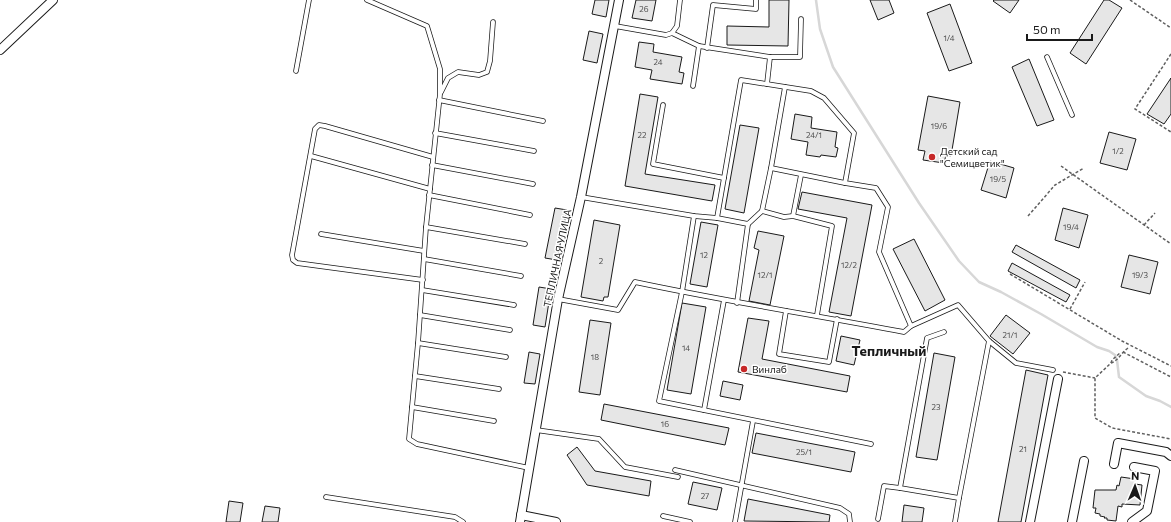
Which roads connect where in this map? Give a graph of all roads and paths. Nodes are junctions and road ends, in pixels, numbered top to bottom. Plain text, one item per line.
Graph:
1 (53, 0) edge
2 (309, 0) edge
3 (367, 0) edge
4 (619, 0) edge
5 (680, 0) edge
6 (756, 0) edge
7 (1130, 0) edge
8 (801, 19) dead end
9 (493, 22) dead end
10 (615, 26) junction
11 (1171, 28) edge
12 (672, 33) junction
13 (699, 46) junction
14 (707, 48) junction
15 (0, 50) edge
16 (1171, 54) edge
17 (770, 57) junction
18 (1046, 57) dead end
19 (296, 71) dead end
20 (767, 84) junction
21 (693, 86) dead end
22 (785, 87) junction
23 (440, 94) junction
24 (439, 100) junction
25 (663, 105) dead end
26 (1072, 115) dead end
27 (543, 120) dead end
28 (1171, 132) edge
29 (435, 133) junction
30 (534, 151) dead end
31 (311, 156) junction
32 (433, 157) junction
33 (432, 165) junction
34 (1061, 166) dead end
35 (771, 168) junction
36 (1084, 168) dead end
37 (801, 175) junction
38 (1073, 175) junction
39 (724, 178) junction
40 (845, 183) junction
41 (532, 184) dead end
42 (430, 189) junction
43 (429, 196) junction
44 (581, 197) junction
45 (762, 211) junction
46 (1155, 212) dead end
47 (530, 215) dead end
48 (694, 216) junction
49 (793, 216) junction
50 (1028, 216) dead end
51 (717, 218) junction
52 (748, 224) junction
53 (1144, 225) junction
54 (426, 227) junction
55 (321, 234) dead end
56 (525, 244) dead end
57 (1171, 244) edge
58 (424, 251) junction
59 (424, 260) junction
60 (1010, 274) dead end
61 (520, 276) dead end
62 (423, 280) junction
63 (1086, 282) dead end
64 (422, 290) junction
65 (682, 292) junction
66 (558, 299) junction
67 (724, 300) junction
68 (737, 303) junction
69 (514, 305) dead end
70 (1070, 309) junction
71 (786, 311) junction
72 (420, 315) junction
73 (817, 315) junction
74 (837, 319) junction
75 (911, 326) junction
76 (510, 330) dead end
77 (944, 332) dead end
78 (989, 341) junction
79 (418, 343) junction
80 (1128, 348) dead end
81 (1121, 352) junction
82 (506, 357) dead end
83 (1111, 363) junction
84 (1171, 366) edge
85 (1053, 370) joint
86 (415, 376) junction
87 (1171, 377) edge
88 (1095, 378) junction
89 (1058, 380) dead end
90 (499, 388) dead end
91 (412, 407) junction
92 (704, 410) junction
93 (494, 420) dead end
94 (753, 420) junction
95 (536, 430) junction
96 (1171, 440) edge
97 (871, 444) dead end
98 (1171, 456) edge
99 (1084, 461) dead end
100 (1114, 464) dead end
101 (1134, 467) dead end
102 (530, 468) junction
103 (675, 470) dead end
104 (678, 478) dead end
105 (741, 484) junction
106 (900, 488) junction
107 (326, 497) dead end
108 (959, 498) junction
109 (663, 516) dead end
110 (521, 519) edge
111 (878, 519) dead end
112 (463, 522) edge
113 (556, 522) edge
114 (690, 522) edge
115 (735, 522) edge
116 (850, 522) edge
117 (955, 522) edge
118 (1030, 522) edge
119 (1072, 522) edge
120 (1132, 522) edge

1 - 15 street
2 - 19 lane
3 - 23 lane
4 - 10 street, ТЕПЛИЧНАЯ УЛИЦА
5 - 12 lane
6 - 14 lane
7 - 11 path
8 - 17 lane
9 - 23 lane
10 - 12 lane
10 - 44 street, ТЕПЛИЧНАЯ УЛИЦА
12 - 13 lane
13 - 14 lane
13 - 21 lane
14 - 17 lane
16 - 28 path
17 - 20 lane
18 - 26 lane
20 - 22 lane
20 - 39 lane
22 - 35 lane
22 - 40 lane
23 - 24 lane
24 - 27 lane
24 - 29 lane
25 - 39 lane
29 - 30 lane
29 - 32 lane
31 - 32 lane
31 - 42 lane
31 - 62 lane
32 - 33 lane
33 - 41 lane
33 - 42 lane
34 - 38 path
35 - 37 lane
35 - 45 lane
36 - 38 path
37 - 40 lane
37 - 49 lane
38 - 50 path
38 - 53 path
39 - 51 lane
40 - 75 lane
42 - 43 lane
43 - 47 lane
43 - 54 lane
44 - 48 lane
44 - 66 street, ТЕПЛИЧНАЯ УЛИЦА
45 - 49 lane
45 - 52 lane
46 - 53 path
48 - 51 lane
48 - 65 lane
49 - 73 lane
51 - 52 lane
52 - 68 lane
53 - 57 path
54 - 56 lane
54 - 58 lane
55 - 58 lane
58 - 59 lane
59 - 61 lane
59 - 62 lane
60 - 70 path
62 - 64 lane
63 - 70 path
64 - 69 lane
64 - 72 lane
65 - 66 lane
65 - 67 lane
65 - 92 lane
66 - 95 street, ТЕПЛИЧНАЯ УЛИЦА
67 - 68 lane
67 - 92 lane
68 - 71 lane
70 - 84 path
71 - 73 lane
71 - 74 lane
72 - 76 lane
72 - 79 lane
73 - 74 lane
74 - 75 lane
75 - 78 lane
77 - 106 lane
78 - 85 lane
78 - 108 lane
79 - 82 lane
79 - 86 lane
80 - 81 path
81 - 83 path
81 - 83 path
81 - 87 path
83 - 88 path
85 - 88 path
86 - 90 lane
86 - 91 lane
88 - 96 path
89 - 118 street
91 - 93 lane
91 - 102 lane
92 - 94 lane
94 - 97 lane
94 - 105 lane
95 - 102 street, ТЕПЛИЧНАЯ УЛИЦА
95 - 104 lane
98 - 100 street
99 - 119 street
101 - 120 street
102 - 110 street, ТЕПЛИЧНАЯ УЛИЦА
103 - 105 lane
105 - 115 lane
105 - 116 lane
106 - 108 lane
106 - 111 lane
107 - 112 lane
108 - 117 lane
109 - 114 lane
110 - 113 street

